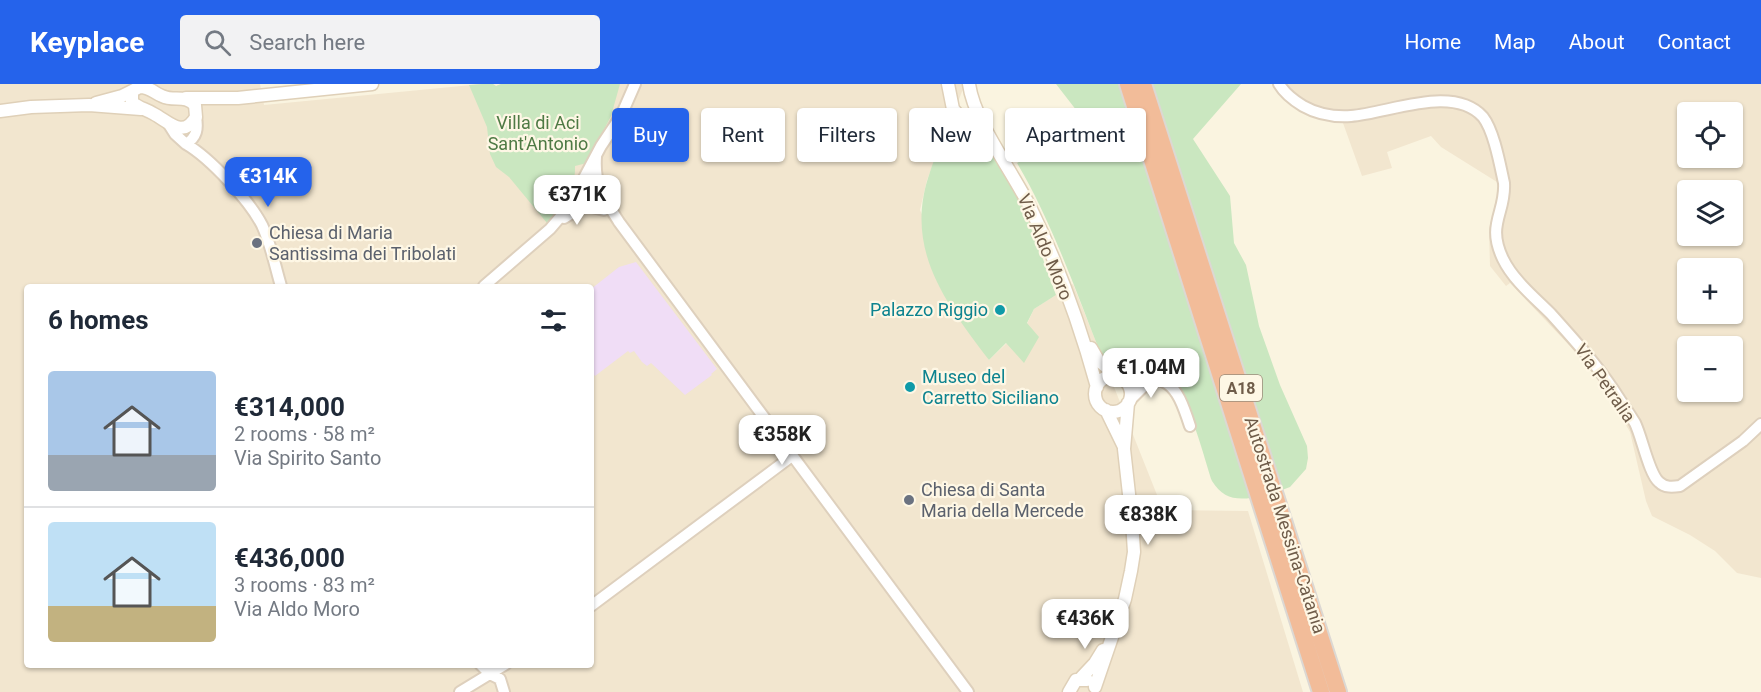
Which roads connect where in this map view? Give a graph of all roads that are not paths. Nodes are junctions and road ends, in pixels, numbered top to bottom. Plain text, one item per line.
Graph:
1 (372, 84) edge
2 (628, 84) edge
3 (635, 84) edge
4 (639, 84) edge
5 (948, 84) edge
6 (969, 84) edge
7 (1128, 84) edge
8 (1143, 84) edge
9 (1279, 84) edge
10 (149, 86) edge
11 (135, 88) edge
12 (186, 98) junction
13 (237, 98) junction
14 (628, 101) junction
15 (89, 105) junction
16 (974, 106) joint
17 (623, 108) edge
18 (625, 108) edge
19 (953, 108) edge
20 (141, 109) junction
21 (0, 111) edge
22 (197, 116) junction
23 (168, 123) junction
24 (612, 131) edge
25 (191, 140) junction
26 (993, 148) edge
27 (596, 157) junction
28 (1005, 161) joint
29 (1006, 162) edge
30 (581, 186) junction
31 (601, 193) junction
32 (604, 210) junction
33 (619, 222) junction
34 (550, 229) junction
35 (280, 284) edge
36 (486, 284) edge
37 (1082, 334) junction
38 (1118, 377) junction
39 (1159, 379) junction
40 (1096, 387) junction
41 (1129, 401) junction
42 (1106, 410) junction
43 (1761, 424) edge
44 (1190, 426) dead end
45 (1761, 432) edge
46 (1743, 441) junction
47 (1124, 449) junction
48 (792, 456) junction
49 (594, 604) edge
50 (1111, 636) junction
51 (482, 668) edge
52 (500, 668) edge
53 (486, 677) junction
54 (1080, 679) junction
55 (503, 688) edge
56 (1095, 690) edge
57 (460, 692) edge
58 (968, 692) edge
59 (1069, 692) edge
60 (1322, 692) edge
61 (1338, 692) edge

1 - 13 main road
2 - 17 street
3 - 14 street
4 - 14 street
5 - 19 main road
6 - 16 main road
7 - 60 highway, Autostrada Messina-Catania / A18
8 - 61 highway, Autostrada Messina-Catania / A18
9 - 46 street, Via Petralia
10 - 11 main road
10 - 12 main road
11 - 15 main road
11 - 20 main road
12 - 13 main road
12 - 22 main road
13 - 22 main road
14 - 18 street
15 - 20 main road
15 - 21 main road
16 - 28 main road
20 - 23 main road
22 - 23 main road
22 - 25 street
23 - 25 street
24 - 27 street
25 - 35 street
26 - 28 main road
27 - 30 street
27 - 31 street
29 - 37 main road, Via Aldo Moro
30 - 31 street
30 - 32 street
30 - 34 street
31 - 33 street
32 - 33 street
32 - 34 street
33 - 48 street
34 - 36 street
37 - 38 main road
37 - 40 main road
38 - 39 street
38 - 40 main road
38 - 41 main road
39 - 41 street
39 - 44 street
40 - 42 main road
41 - 42 main road
41 - 47 main road
42 - 47 main road
43 - 46 street
45 - 46 street
47 - 50 main road
48 - 49 street
48 - 58 street
50 - 54 main road
50 - 56 main road
51 - 53 street
52 - 53 street
53 - 55 street
53 - 57 street
54 - 56 main road
54 - 59 main road

